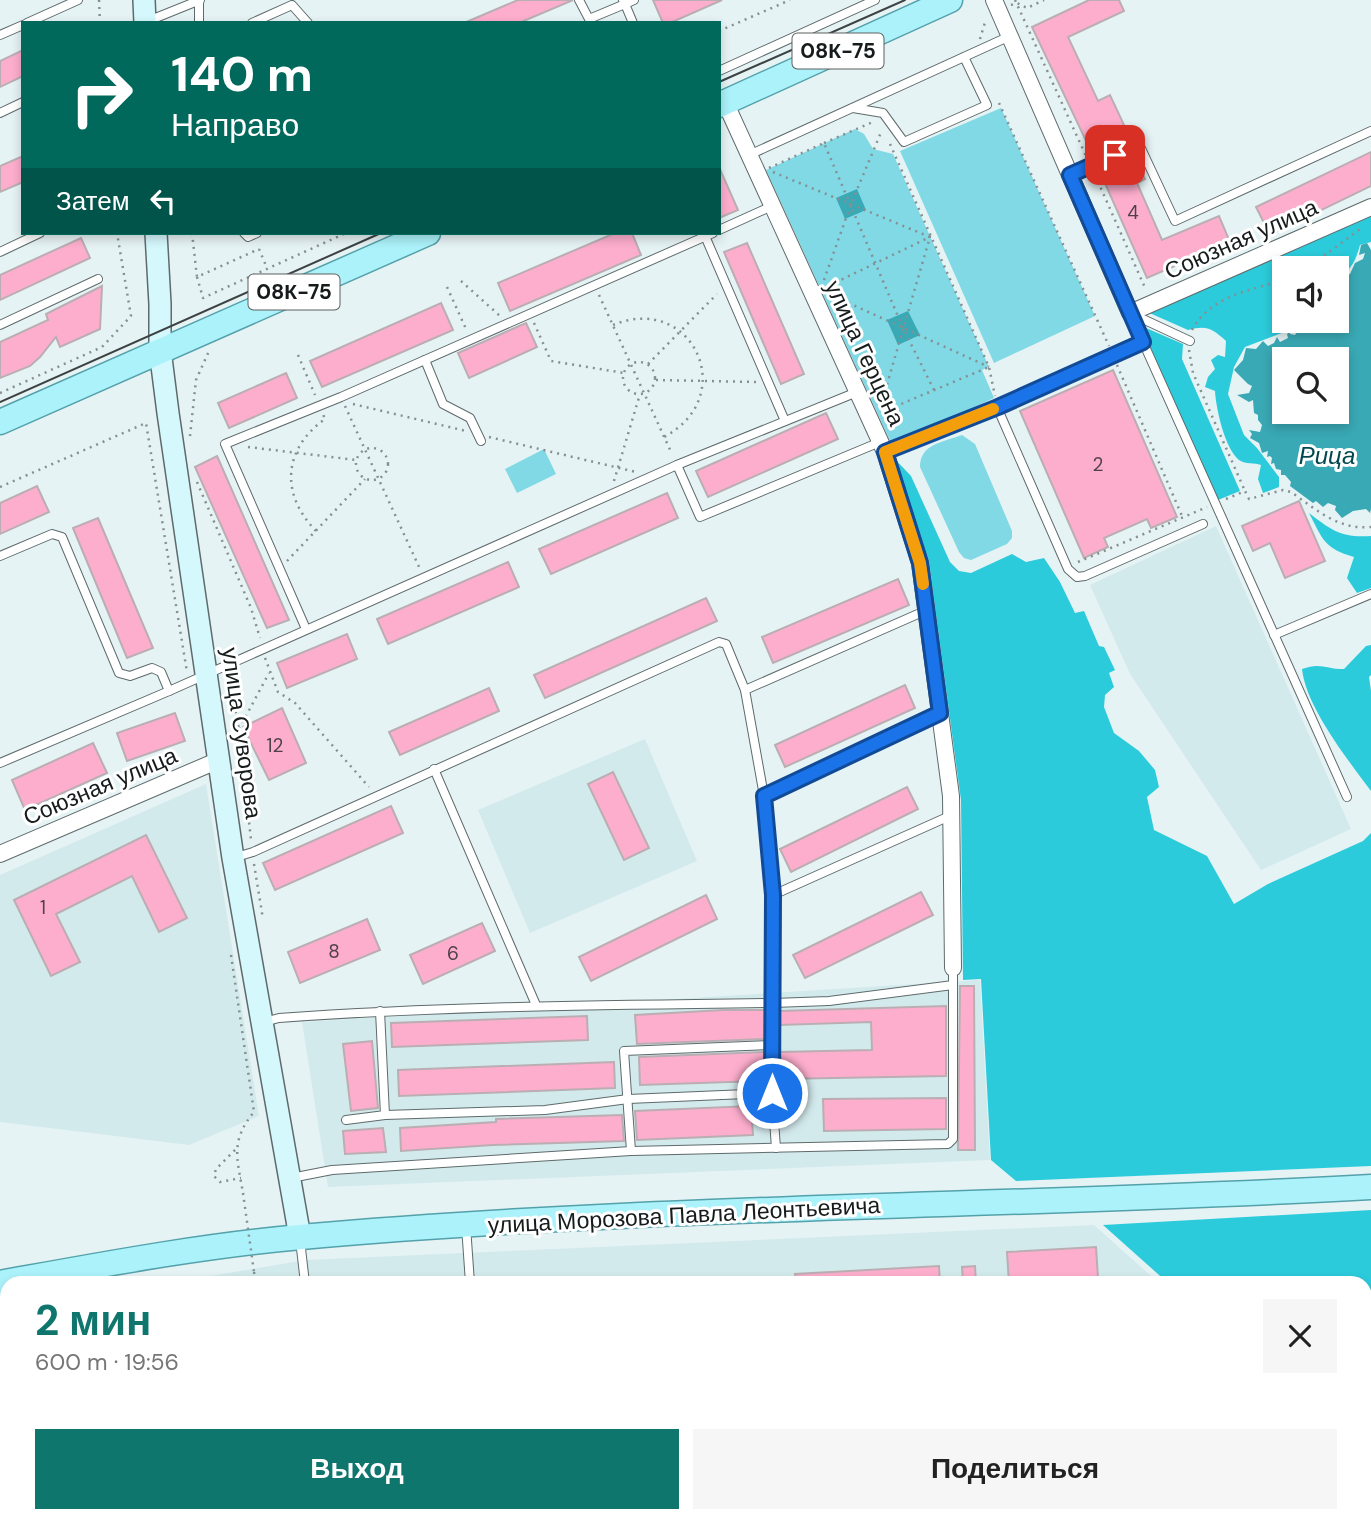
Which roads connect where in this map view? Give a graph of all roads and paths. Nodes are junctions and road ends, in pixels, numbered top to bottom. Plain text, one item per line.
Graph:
1 (78, 0) edge
2 (99, 0) edge
3 (144, 0) edge
4 (199, 0) edge
5 (579, 0) edge
6 (634, 0) edge
7 (790, 0) edge
8 (875, 0) edge
9 (950, 0) edge
10 (1044, 0) edge
11 (1016, 1) edge
12 (624, 2) edge
13 (1001, 3) edge
14 (987, 16) dead end
15 (32, 21) edge
16 (100, 21) edge
17 (145, 21) edge
18 (150, 21) edge
19 (199, 21) edge
20 (256, 21) edge
21 (306, 21) edge
22 (585, 21) edge
23 (631, 21) edge
24 (21, 26) edge
25 (721, 30) edge
26 (0, 35) edge
27 (1010, 37) junction
28 (975, 52) junction
29 (964, 57) junction
30 (721, 70) edge
31 (996, 97) dead end
32 (21, 103) edge
33 (722, 104) edge
34 (852, 108) junction
35 (0, 113) edge
36 (880, 119) dead end
37 (1371, 131) edge
38 (824, 143) junction
39 (749, 155) junction
40 (1091, 166) junction
41 (1070, 175) junction
42 (851, 204) junction
43 (772, 206) junction
44 (1371, 206) edge
45 (1371, 221) edge
46 (721, 229) edge
47 (36, 235) edge
48 (117, 235) edge
49 (156, 235) edge
50 (192, 235) edge
51 (252, 235) edge
52 (341, 235) edge
53 (423, 235) edge
54 (709, 235) edge
55 (930, 237) junction
56 (259, 249) junction
57 (0, 252) edge
58 (1325, 256) edge
59 (877, 262) junction
60 (267, 268) junction
61 (197, 277) junction
62 (98, 279) dead end
63 (461, 281) dead end
64 (1272, 283) edge
65 (595, 285) junction
66 (726, 285) junction
67 (447, 287) dead end
68 (820, 290) junction
69 (1152, 303) junction
70 (1130, 313) junction
71 (531, 314) junction
72 (509, 324) junction
73 (0, 325) edge
74 (613, 325) junction
75 (903, 328) junction
76 (680, 331) junction
77 (471, 340) junction
78 (1190, 341) junction
79 (1143, 342) junction
80 (160, 351) junction
81 (209, 351) dead end
82 (298, 355) dead end
83 (1113, 356) junction
84 (425, 360) junction
85 (631, 364) junction
86 (648, 364) junction
87 (989, 367) junction
88 (624, 373) junction
89 (656, 380) junction
90 (703, 381) junction
91 (768, 382) junction
92 (934, 390) junction
93 (857, 392) junction
94 (0, 393) edge
95 (642, 394) junction
96 (320, 406) junction
97 (997, 407) junction
98 (785, 421) junction
99 (0, 422) edge
100 (190, 437) dead end
101 (664, 437) junction
102 (480, 438) junction
103 (225, 444) junction
104 (883, 447) junction
105 (365, 449) junction
106 (296, 452) junction
107 (356, 460) junction
108 (677, 466) junction
109 (618, 468) junction
110 (193, 473) dead end
111 (653, 476) junction
112 (365, 479) junction
113 (379, 479) junction
114 (0, 487) edge
115 (1245, 491) junction
116 (610, 495) junction
117 (1215, 503) junction
118 (1182, 516) junction
119 (1203, 524) dead end
120 (1371, 527) edge
121 (316, 531) junction
122 (0, 556) edge
123 (1068, 566) dead end
124 (280, 569) junction
125 (424, 577) junction
126 (1371, 594) edge
127 (927, 610) junction
128 (306, 629) junction
129 (1274, 635) junction
130 (262, 648) junction
131 (270, 672) junction
132 (207, 673) junction
133 (746, 690) junction
134 (169, 691) junction
135 (940, 713) junction
136 (239, 729) junction
137 (219, 760) junction
138 (0, 763) edge
139 (434, 769) junction
140 (376, 795) junction
141 (764, 796) junction
142 (1347, 797) dead end
143 (952, 815) junction
144 (0, 855) edge
145 (243, 855) junction
146 (773, 895) junction
147 (264, 928) dead end
148 (230, 947) dead end
149 (953, 977) junction
150 (773, 1003) junction
151 (536, 1005) junction
152 (380, 1011) junction
153 (264, 1022) junction
154 (772, 1045) junction
155 (772, 1093) junction
156 (628, 1099) junction
157 (385, 1115) junction
158 (346, 1120) dead end
159 (776, 1148) junction
160 (236, 1149) junction
161 (631, 1152) junction
162 (241, 1178) junction
163 (291, 1178) junction
164 (1371, 1187) edge
165 (466, 1226) junction
166 (300, 1237) junction
167 (40, 1276) edge
168 (255, 1276) edge
169 (304, 1276) edge
170 (470, 1276) edge

1 - 15 lane
2 - 16 path
3 - 17 main road
4 - 18 lane
4 - 19 lane
5 - 22 lane
6 - 12 lane
7 - 25 path
8 - 30 lane
9 - 33 main road, 08К-75
10 - 11 path
11 - 13 path
11 - 40 path
12 - 22 lane
12 - 23 lane
13 - 27 street
14 - 28 path
20 - 21 lane
24 - 26 lane
27 - 28 lane
27 - 41 street
28 - 29 lane
29 - 34 lane
29 - 34 lane
31 - 83 path
32 - 35 lane
33 - 39 street, улица Герцена
34 - 39 lane
36 - 38 path
37 - 40 lane
38 - 42 path
38 - 42 path
39 - 43 street, улица Герцена
40 - 41 lane
40 - 69 path
41 - 70 street
42 - 55 path
42 - 55 path
42 - 59 path
42 - 68 path
43 - 46 lane
43 - 93 street, улица Герцена
44 - 69 street, Союзная улица
45 - 58 path
47 - 57 lane
48 - 94 path
49 - 80 main road, улица Суворова
50 - 61 path
51 - 56 path
52 - 60 path
53 - 80 main road, 08К-75
54 - 65 lane
54 - 66 lane
55 - 59 path
55 - 75 path
55 - 87 path
56 - 60 path
56 - 61 path
59 - 68 path
59 - 75 path
60 - 61 path
62 - 73 lane
63 - 72 path
64 - 78 path
65 - 71 lane
65 - 74 path
66 - 76 path
66 - 91 lane
67 - 77 path
68 - 75 path
69 - 70 street, Союзная улица
70 - 78 lane
70 - 79 lane
71 - 72 lane
71 - 88 path
72 - 77 lane
74 - 76 path
74 - 85 path
75 - 87 path
75 - 92 path
75 - 92 path
76 - 86 path
76 - 90 path
77 - 84 lane
78 - 115 path
79 - 83 lane
79 - 117 lane
80 - 99 main road, 08К-75
80 - 132 main road, улица Суворова
81 - 100 path
82 - 96 path
83 - 97 lane
83 - 118 path
84 - 96 lane
84 - 102 lane
85 - 86 path
85 - 88 path
85 - 95 path
86 - 89 path
87 - 92 path
87 - 97 path
88 - 95 path
89 - 90 path
89 - 95 path
90 - 91 path
90 - 101 path
91 - 98 lane
93 - 98 lane
93 - 104 street, улица Герцена
95 - 101 path
95 - 109 path
96 - 103 lane
96 - 106 path
97 - 104 lane
97 - 119 lane
98 - 108 lane
101 - 108 path
102 - 105 path
102 - 109 path
103 - 106 path
103 - 124 lane
104 - 108 lane
104 - 127 street, улица Герцена
105 - 107 path
105 - 113 path
105 - 113 path
106 - 107 path
106 - 121 path
107 - 112 path
108 - 111 lane
109 - 111 path
109 - 116 path
110 - 130 path
111 - 116 lane
112 - 113 path
112 - 121 path
113 - 125 path
114 - 132 path
115 - 117 path
115 - 120 path
116 - 125 lane
117 - 118 path
117 - 129 lane
118 - 123 path
121 - 124 path
122 - 134 lane
124 - 128 lane
125 - 128 lane
126 - 129 lane
127 - 133 lane
127 - 135 street, улица Герцена
128 - 130 lane
129 - 142 lane
130 - 131 path
130 - 132 lane
131 - 136 path
131 - 140 path
132 - 134 lane
132 - 136 path
132 - 137 main road, улица Суворова
133 - 139 lane
133 - 141 lane
134 - 138 lane
135 - 141 lane
135 - 143 street, улица Герцена
136 - 145 path
137 - 144 street, Союзная улица
137 - 145 main road, улица Суворова
139 - 140 lane
139 - 151 lane
140 - 145 lane
141 - 146 lane
143 - 146 lane
143 - 149 street, улица Герцена
145 - 147 path
145 - 153 main road, улица Суворова
146 - 150 lane
148 - 160 path
149 - 150 lane
149 - 159 lane
150 - 151 lane
150 - 154 lane
151 - 152 lane
152 - 153 lane
152 - 157 lane
153 - 163 main road, улица Суворова
154 - 155 lane
154 - 156 lane
155 - 156 lane
155 - 159 lane
156 - 157 lane
156 - 161 lane
157 - 158 lane
159 - 161 lane
160 - 162 path
160 - 162 path
161 - 163 lane
162 - 168 path, bridge
163 - 166 main road, улица Суворова
164 - 165 main road, улица Морозова Павла Леонтьевича
165 - 166 main road, улица Морозова Павла Леонтьевича
165 - 170 lane
166 - 167 main road, улица Морозова Павла Леонтьевича
166 - 169 lane

